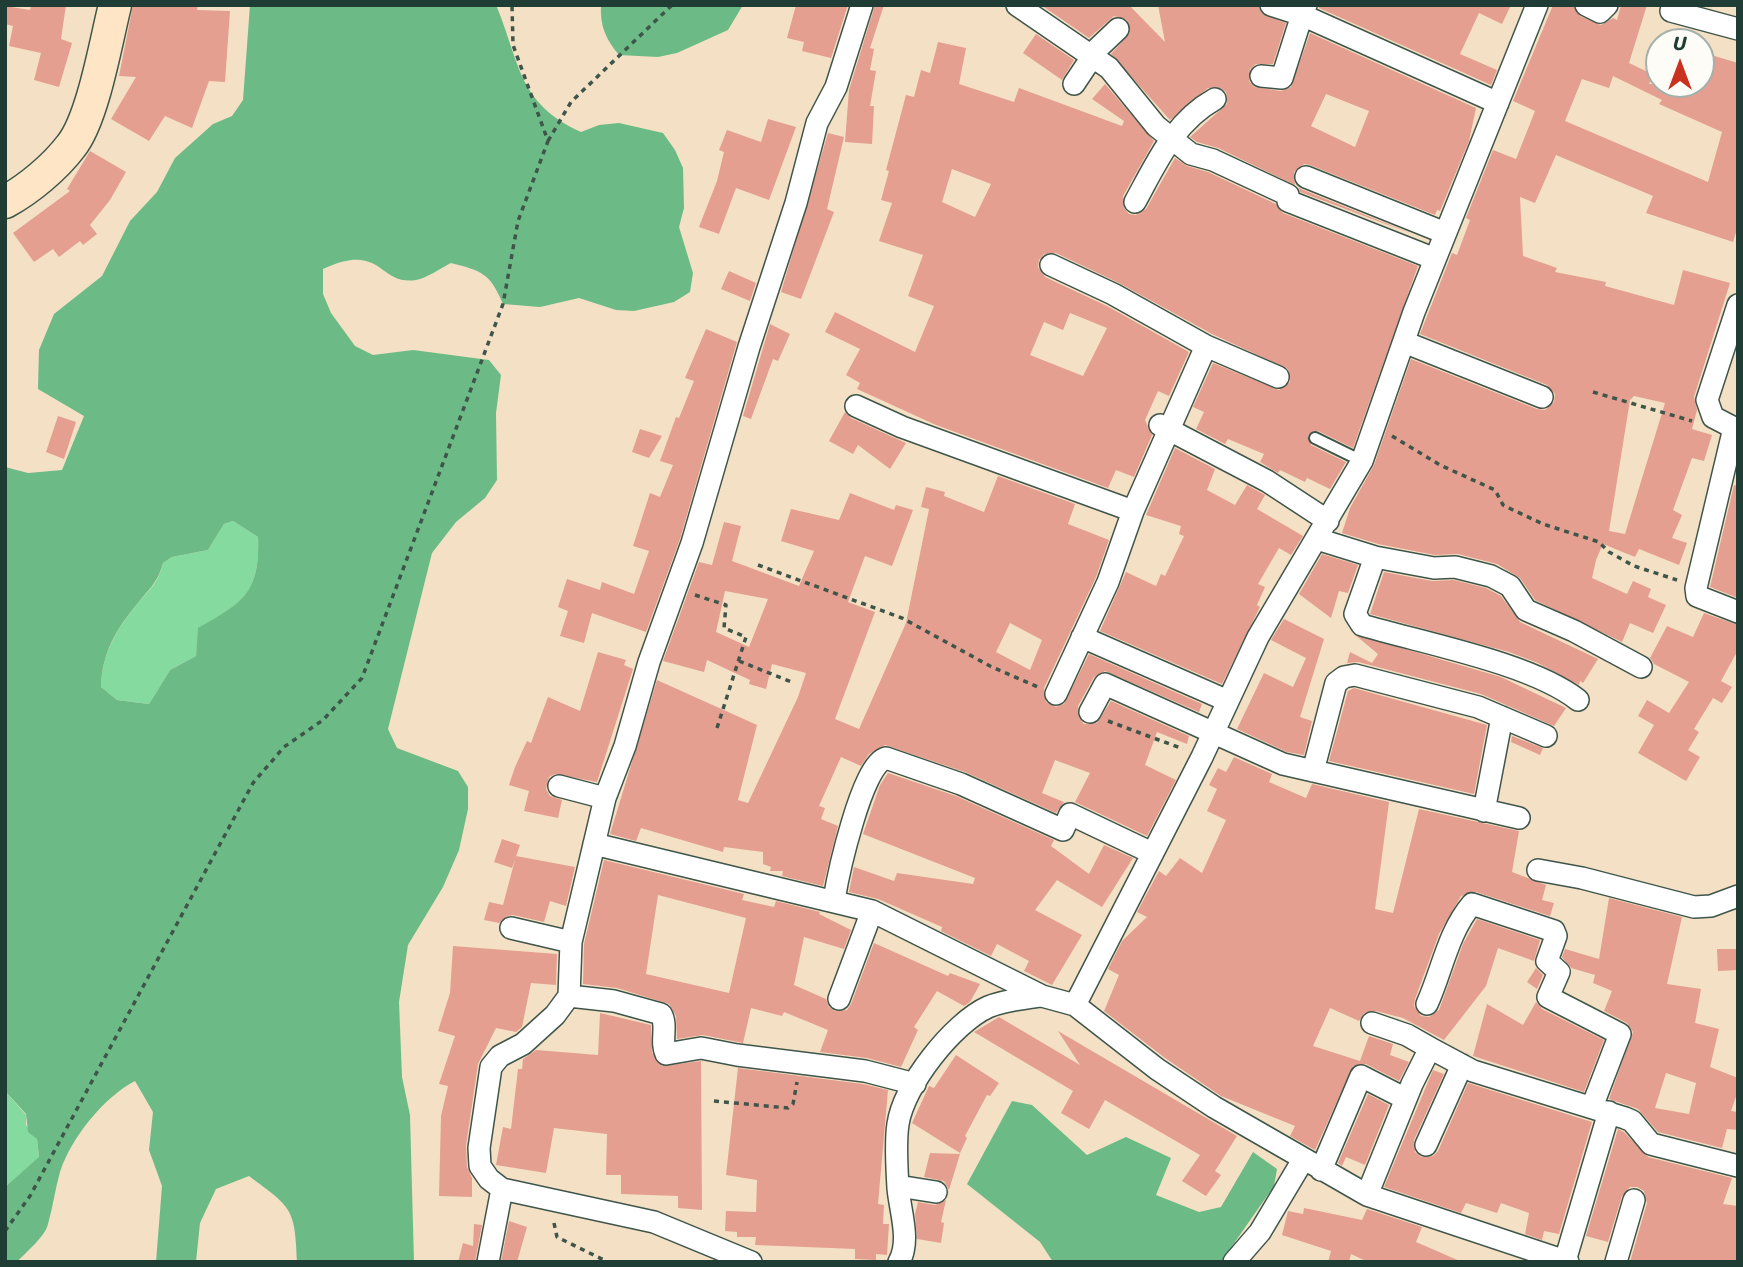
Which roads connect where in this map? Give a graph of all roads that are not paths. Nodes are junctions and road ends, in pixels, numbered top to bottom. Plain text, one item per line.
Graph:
1 (115, 5) edge
2 (862, 5) edge
3 (1017, 5) edge
4 (1271, 5) edge
5 (1586, 5) edge
6 (1607, 5) edge
7 (1531, 7) edge
8 (1304, 10) edge
9 (1671, 11) dead end
10 (1118, 29) dead end
11 (1738, 29) edge
12 (1093, 57) junction
13 (1261, 76) dead end
14 (1074, 84) dead end
15 (1215, 99) dead end
16 (1498, 103) junction
17 (1171, 139) junction
18 (1307, 177) dead end
19 (5, 202) edge
20 (1135, 202) dead end
21 (1445, 233) junction
22 (1435, 259) junction
23 (1051, 265) dead end
24 (1738, 305) edge
25 (1404, 342) junction
26 (1206, 346) junction
27 (1278, 377) dead end
28 (1542, 397) dead end
29 (856, 406) dead end
30 (1164, 428) junction
31 (1736, 429) edge
32 (1315, 438) dead end
33 (1362, 461) junction
34 (1133, 511) junction
35 (1323, 530) junction
36 (1375, 557) junction
37 (1738, 612) edge
38 (1082, 637) junction
39 (1642, 667) dead end
40 (1056, 694) road end
41 (1578, 700) dead end
42 (1228, 701) junction
43 (1090, 712) road end
44 (1502, 717) junction
45 (1212, 732) junction
46 (1546, 736) dead end
47 (1313, 771) junction
48 (559, 786) dead end
49 (605, 798) junction
50 (1484, 811) junction
51 (1520, 818) dead end
52 (594, 844) junction
53 (1152, 853) junction
54 (1538, 870) dead end
55 (1738, 897) edge
56 (834, 900) junction
57 (873, 911) junction
58 (511, 928) dead end
59 (570, 942) junction
60 (569, 996) junction
61 (1042, 996) junction
62 (839, 999) dead end
63 (1427, 1004) dead end
64 (1075, 1005) junction
65 (1372, 1023) dead end
66 (1430, 1048) junction
67 (1462, 1065) junction
68 (915, 1084) junction
69 (1406, 1098) junction
70 (1600, 1110) junction
71 (1426, 1145) dead end
72 (1312, 1165) junction
73 (1738, 1166) edge
74 (898, 1186) junction
75 (502, 1189) junction
76 (936, 1192) dead end
77 (1367, 1195) junction
78 (1634, 1200) dead end
79 (1556, 1260) edge
80 (488, 1262) edge
81 (751, 1262) edge
82 (899, 1262) edge
83 (1234, 1262) edge
84 (1616, 1262) edge

1 - 19 main road
2 - 49 street
3 - 12 street
4 - 8 street
5 - 6 street
7 - 16 street
8 - 13 street
8 - 16 street
9 - 11 street
10 - 12 street
12 - 14 street
12 - 17 street
15 - 17 street
16 - 21 street
17 - 20 street
17 - 22 street
18 - 21 street
21 - 22 street
22 - 25 street
23 - 26 street
24 - 31 street
25 - 28 street
25 - 33 street
26 - 27 street
26 - 30 street
29 - 34 street
30 - 34 street
30 - 35 street
31 - 37 street
32 - 33 lane
33 - 35 street
34 - 38 street
35 - 36 street
35 - 42 street
36 - 39 street
36 - 41 street
38 - 40 street
38 - 42 street
42 - 45 street
43 - 45 street
44 - 46 street
44 - 47 street
44 - 50 street
45 - 47 street
45 - 53 street
47 - 50 street
48 - 49 street
49 - 52 street
50 - 51 street
52 - 56 street
52 - 59 street
53 - 56 street
53 - 64 street
54 - 55 street
56 - 57 street
57 - 61 street
57 - 62 street
58 - 59 street
59 - 60 street
60 - 68 street
60 - 75 street
61 - 64 street
61 - 68 street
63 - 70 street
64 - 72 street
65 - 66 street
66 - 67 street
66 - 69 street
67 - 70 street
67 - 71 street
68 - 74 street
69 - 72 street
69 - 77 street
70 - 73 street
70 - 79 street
72 - 77 street
72 - 83 street
74 - 76 street
74 - 82 street
75 - 80 street
75 - 81 street
77 - 79 street
78 - 84 street

